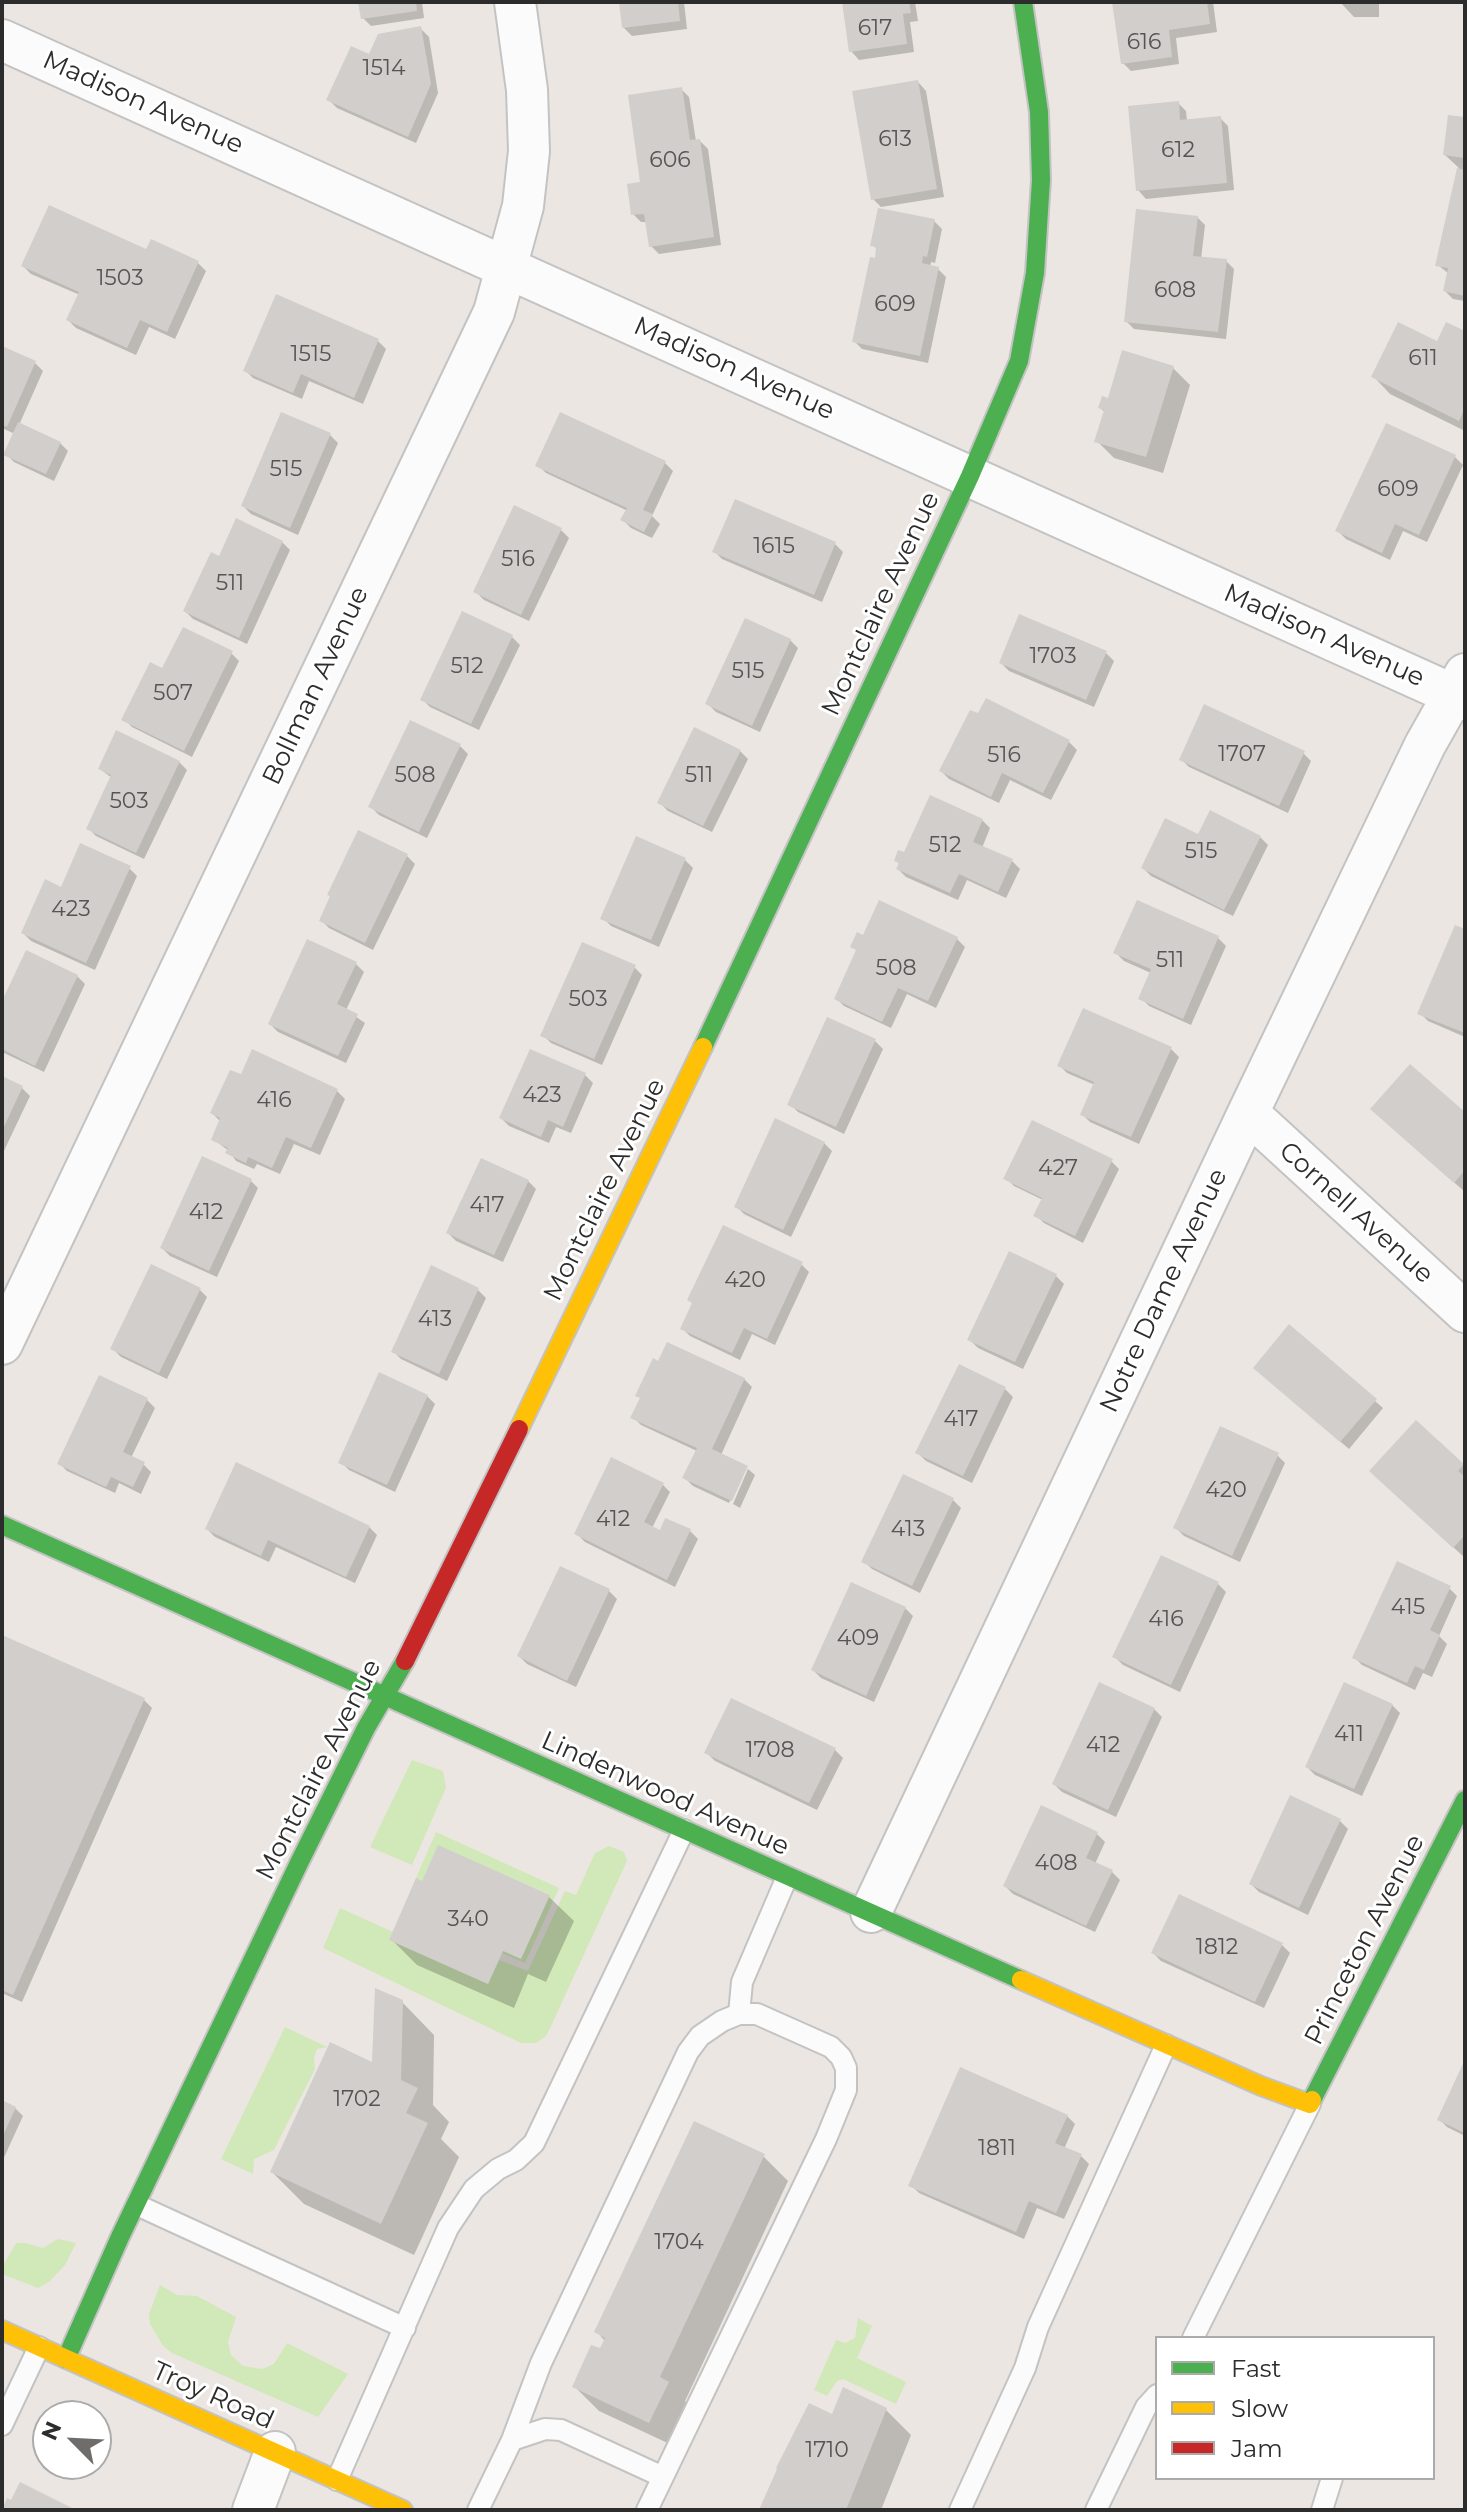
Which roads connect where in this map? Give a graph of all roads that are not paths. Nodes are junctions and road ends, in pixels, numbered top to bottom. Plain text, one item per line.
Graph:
1 (515, 2) edge
2 (1023, 2) edge
3 (2, 40) edge
4 (507, 266) junction
5 (970, 476) junction
6 (1461, 690) edge
7 (1248, 1113) junction
8 (1465, 1312) edge
9 (2, 1344) edge
10 (2, 1525) edge
11 (384, 1697) junction
12 (1465, 1800) edge
13 (684, 1830) junction
14 (787, 1877) junction
15 (871, 1912) junction
16 (739, 2014) junction
17 (1166, 2045) junction
18 (1310, 2104) junction
19 (137, 2205) junction
20 (405, 2328) junction
21 (2, 2330) edge
22 (1194, 2336) edge
23 (39, 2347) junction
24 (66, 2359) junction
25 (1155, 2397) edge
26 (2, 2425) edge
27 (512, 2440) junction
28 (275, 2452) junction
29 (663, 2477) junction
30 (337, 2480) junction
31 (1331, 2480) edge
32 (253, 2510) edge
33 (403, 2510) edge
34 (478, 2510) edge
35 (647, 2510) edge
36 (960, 2510) edge
37 (1096, 2510) edge
38 (1322, 2510) edge

1 - 4 street, Bollman Avenue
2 - 5 street, Montclaire Avenue
3 - 4 street, Madison Avenue
4 - 5 street, Madison Avenue
4 - 9 street, Bollman Avenue
5 - 6 street, Madison Avenue
5 - 11 street, Montclaire Avenue
6 - 7 street, Notre Dame Avenue
7 - 8 street, Cornell Avenue
7 - 15 street, Notre Dame Avenue
10 - 11 street, Lindenwood Avenue
11 - 13 street, Lindenwood Avenue
11 - 19 street, Montclaire Avenue
12 - 18 street, Princeton Avenue
13 - 14 street, Lindenwood Avenue
13 - 20 lane
14 - 15 street, Lindenwood Avenue
14 - 16 lane
15 - 17 street, Lindenwood Avenue
16 - 27 lane
16 - 29 lane
17 - 18 street, Lindenwood Avenue
17 - 36 lane
18 - 22 lane
19 - 20 lane
19 - 24 street, Montclaire Avenue
20 - 30 lane
21 - 23 street, Troy Road
23 - 24 street, Troy Road
23 - 26 lane
24 - 28 street, Troy Road
25 - 37 lane
27 - 29 lane
27 - 34 lane
28 - 30 street, Troy Road
28 - 32 street
29 - 35 lane
30 - 33 street, Troy Road
31 - 38 lane

